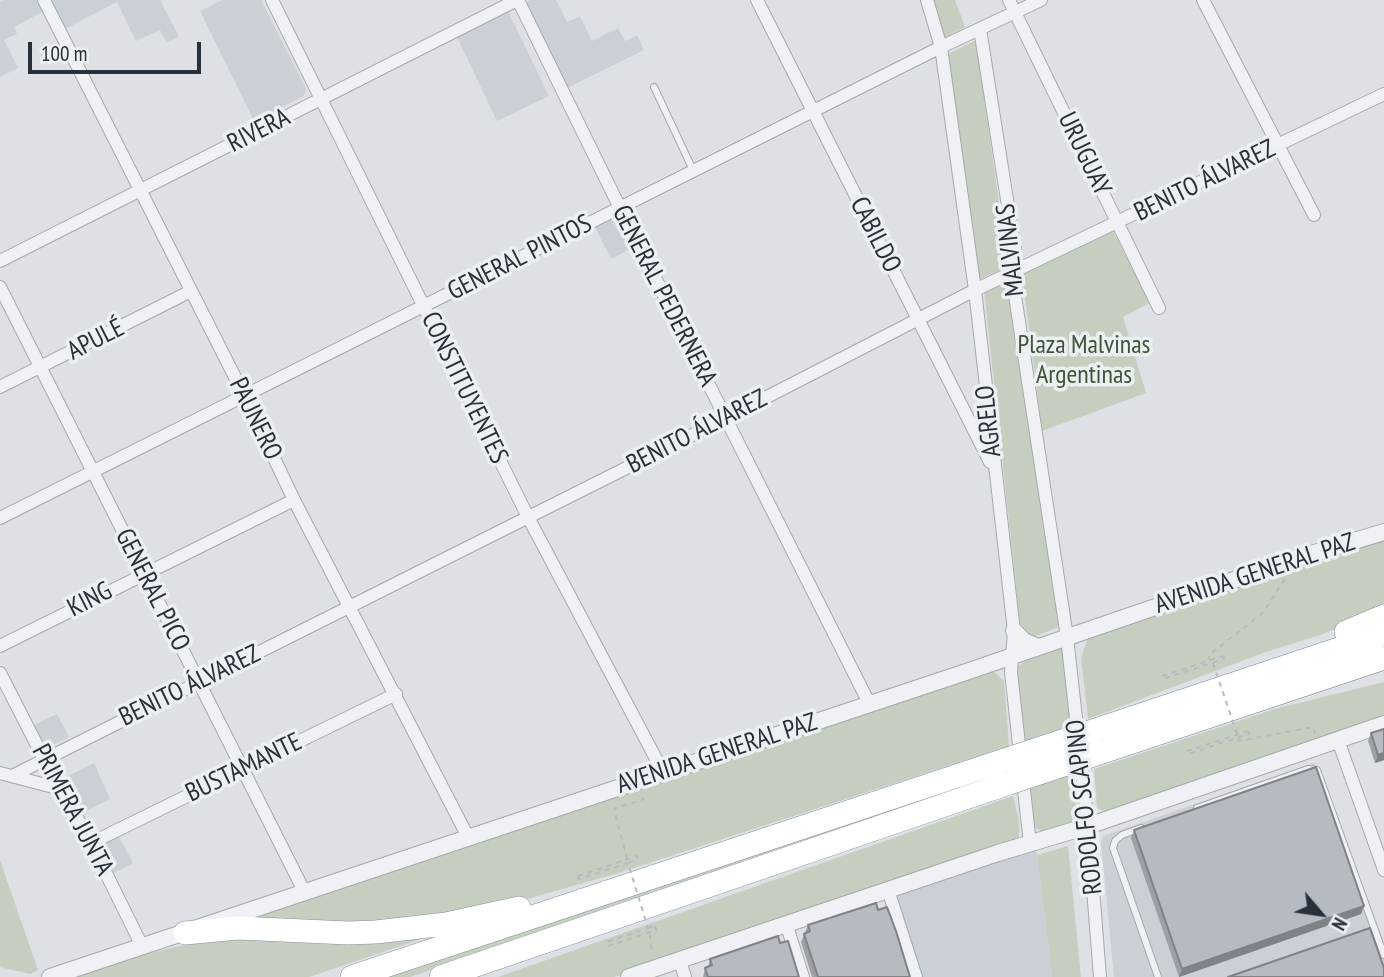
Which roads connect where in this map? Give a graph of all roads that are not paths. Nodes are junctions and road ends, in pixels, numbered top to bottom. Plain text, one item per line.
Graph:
1 (44, 0) edge
2 (272, 0) edge
3 (518, 0) edge
4 (757, 0) edge
5 (927, 0) edge
6 (1009, 0) edge
7 (1041, 0) edge
8 (1203, 0) edge
9 (1015, 13) junction
10 (979, 29) junction
11 (941, 47) junction
12 (654, 87) dead end
13 (1384, 94) edge
14 (322, 99) junction
15 (813, 113) junction
16 (1278, 145) junction
17 (694, 172) junction
18 (142, 192) junction
19 (620, 208) junction
20 (1314, 215) dead end
21 (1118, 223) junction
22 (0, 261) edge
23 (1014, 271) junction
24 (0, 287) edge
25 (975, 290) junction
26 (191, 291) junction
27 (424, 307) junction
28 (1159, 308) dead end
29 (917, 320) junction
30 (41, 367) junction
31 (0, 387) edge
32 (245, 397) junction
33 (726, 418) junction
34 (994, 469) junction
35 (94, 472) junction
36 (294, 500) junction
37 (528, 517) junction
38 (0, 518) edge
39 (1384, 532) edge
40 (144, 573) junction
41 (350, 608) junction
42 (1384, 616) edge
43 (1014, 631) junction
44 (1384, 634) edge
45 (1067, 636) junction
46 (0, 646) edge
47 (1038, 647) junction
48 (1012, 655) junction
49 (1384, 657) edge
50 (0, 673) edge
51 (1384, 673) edge
52 (198, 681) junction
53 (396, 694) junction
54 (1196, 697) junction
55 (1266, 697) junction
56 (869, 703) junction
57 (1384, 724) edge
58 (1338, 740) junction
59 (44, 759) junction
60 (244, 768) junction
61 (663, 772) junction
62 (6, 774) edge
63 (61, 789) junction
64 (1184, 813) edge
65 (1088, 826) junction
66 (1147, 827) edge
67 (468, 837) junction
68 (92, 843) junction
69 (1030, 844) junction
70 (1384, 870) edge
71 (888, 890) junction
72 (305, 893) junction
73 (602, 893) junction
74 (786, 923) junction
75 (185, 933) junction
76 (558, 938) junction
77 (142, 946) junction
78 (1384, 955) edge
79 (679, 959) junction
80 (50, 977) edge
81 (352, 977) edge
82 (441, 977) edge
83 (472, 977) edge
84 (629, 977) edge
85 (685, 977) edge
86 (803, 977) edge
87 (916, 977) edge
88 (1100, 977) edge
89 (1158, 977) edge

1 - 18 street, PAUNERO
2 - 14 street, CONSTITUYENTES
3 - 14 street, RIVERA
3 - 19 street, GENERAL PEDERNERA
4 - 15 street, CABILDO
5 - 11 street, AGRELO
6 - 9 street, URUGUAY
7 - 9 street, GENERAL PINTOS
8 - 16 street
9 - 10 street, GENERAL PINTOS
9 - 21 street, URUGUAY
10 - 11 street, GENERAL PINTOS
10 - 23 street, MALVINAS
11 - 15 street, GENERAL PINTOS
11 - 25 street, AGRELO
12 - 17 lane
13 - 16 street, BENITO ÁLVAREZ
14 - 18 street, RIVERA
14 - 27 street, CONSTITUYENTES
15 - 17 street, GENERAL PINTOS
15 - 29 street, CABILDO
16 - 20 street
16 - 21 street, BENITO ÁLVAREZ
17 - 19 street, GENERAL PINTOS
18 - 22 street, RIVERA
18 - 26 street, PAUNERO
19 - 27 street, GENERAL PINTOS
19 - 33 street, GENERAL PEDERNERA
21 - 23 street, BENITO ÁLVAREZ
21 - 28 street, URUGUAY
23 - 25 street, BENITO ÁLVAREZ
23 - 45 street, MALVINAS
24 - 30 street, GENERAL PICO
25 - 29 street, BENITO ÁLVAREZ
25 - 34 street, AGRELO
26 - 30 street, APULÉ
26 - 32 street, PAUNERO
27 - 32 street, GENERAL PINTOS
27 - 37 street, CONSTITUYENTES
29 - 33 street, BENITO ÁLVAREZ
29 - 34 street, CABILDO
30 - 31 street, APULÉ
30 - 35 street, GENERAL PICO
32 - 35 street, GENERAL PINTOS
32 - 36 street, PAUNERO
33 - 37 street, BENITO ÁLVAREZ
33 - 56 street, GENERAL PEDERNERA
34 - 43 street, AGRELO
35 - 38 street, GENERAL PINTOS
35 - 40 street, GENERAL PICO
36 - 40 street, KING
36 - 41 street, PAUNERO
37 - 41 street, BENITO ÁLVAREZ
37 - 61 street, CONSTITUYENTES
39 - 45 street, AVENIDA GENERAL PAZ
40 - 46 street, KING
40 - 52 street, GENERAL PICO
41 - 52 street, BENITO ÁLVAREZ
41 - 53 street, PAUNERO
42 - 54 highway
43 - 47 street
43 - 48 street, AGRELO
44 - 54 highway
45 - 47 street, AVENIDA GENERAL PAZ
45 - 65 street, RODOLFO SCAPINO
47 - 48 street, AVENIDA GENERAL PAZ
48 - 56 street, AVENIDA GENERAL PAZ
48 - 69 street, AGRELO
49 - 55 highway
50 - 59 street, PRIMERA JUNTA
51 - 55 highway
52 - 59 street, BENITO ÁLVAREZ
52 - 60 street, GENERAL PICO
53 - 60 street, BUSTAMANTE
53 - 67 street, PAUNERO
54 - 73 highway, bridge
55 - 76 highway, bridge
56 - 61 street, AVENIDA GENERAL PAZ
57 - 58 street
58 - 65 street
58 - 70 street
59 - 62 street, BENITO ÁLVAREZ
59 - 63 street, PRIMERA JUNTA
60 - 68 street, BUSTAMANTE
60 - 72 street, GENERAL PICO
61 - 67 street, AVENIDA GENERAL PAZ
62 - 63 street, BENITO ÁLVAREZ
63 - 68 street, PRIMERA JUNTA
64 - 78 lane
65 - 69 street
65 - 88 street, RODOLFO SCAPINO
66 - 89 lane
67 - 72 street, AVENIDA GENERAL PAZ
68 - 77 street, PRIMERA JUNTA
69 - 71 street
71 - 74 street
71 - 87 street
72 - 75 street, AVENIDA GENERAL PAZ
73 - 75 highway
73 - 81 highway
74 - 79 street
74 - 86 street
75 - 77 street, AVENIDA GENERAL PAZ
76 - 82 highway
76 - 83 highway
77 - 80 street, AVENIDA GENERAL PAZ
79 - 84 street
79 - 85 street

